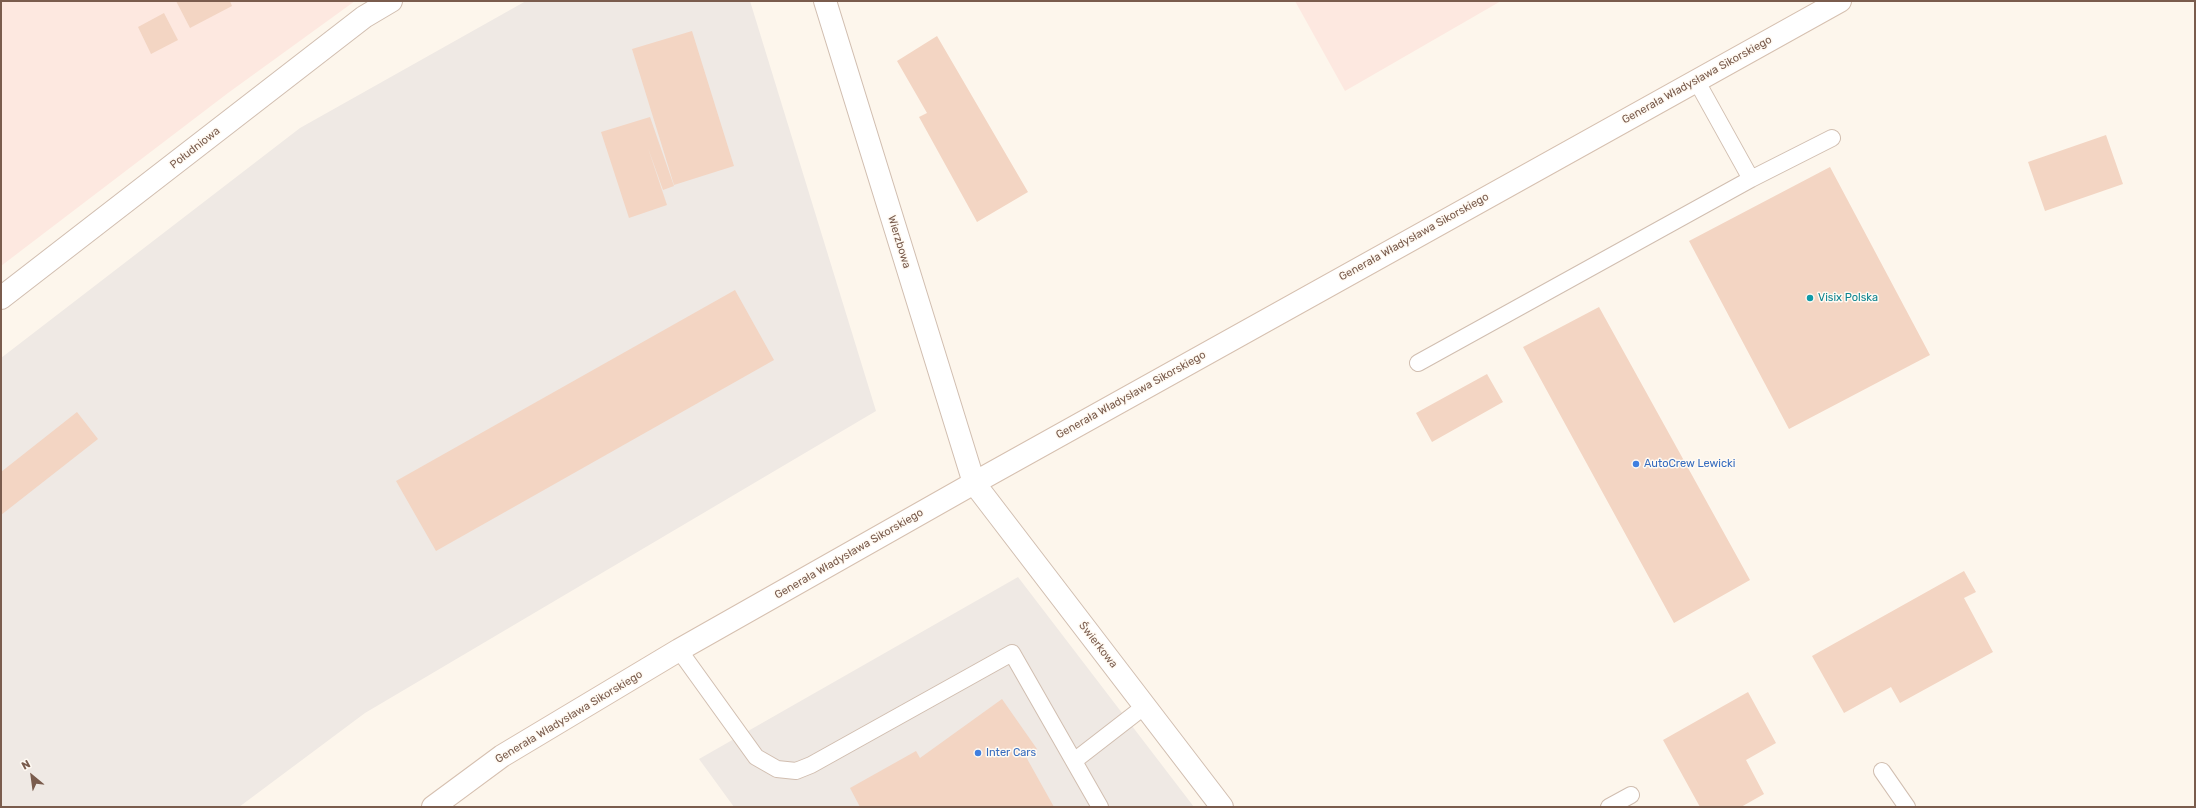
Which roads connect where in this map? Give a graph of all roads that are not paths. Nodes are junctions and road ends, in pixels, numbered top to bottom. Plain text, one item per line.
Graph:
1 (391, 1) edge
2 (825, 1) edge
3 (1832, 3) edge
4 (1696, 80) junction
5 (1832, 138) dead end
6 (1751, 179) junction
7 (1, 298) edge
8 (1418, 363) dead end
9 (974, 483) junction
10 (679, 650) junction
11 (1145, 706) junction
12 (1074, 761) junction
13 (1882, 771) dead end
14 (1631, 795) dead end
15 (433, 807) edge
16 (1100, 807) edge
17 (1222, 807) edge
18 (1609, 807) edge
19 (1907, 807) edge

1 - 7 street, Południowa
2 - 9 street, Wierzbowa
3 - 4 street, Generała Władysława Sikorskiego
4 - 6 lane
4 - 9 street, Generała Władysława Sikorskiego
5 - 6 lane
6 - 8 lane
9 - 10 street, Generała Władysława Sikorskiego
9 - 11 street, Świerkowa
10 - 12 lane
10 - 15 street, Generała Władysława Sikorskiego
11 - 12 lane
11 - 17 street, Świerkowa
12 - 16 lane
13 - 19 lane
14 - 18 lane

